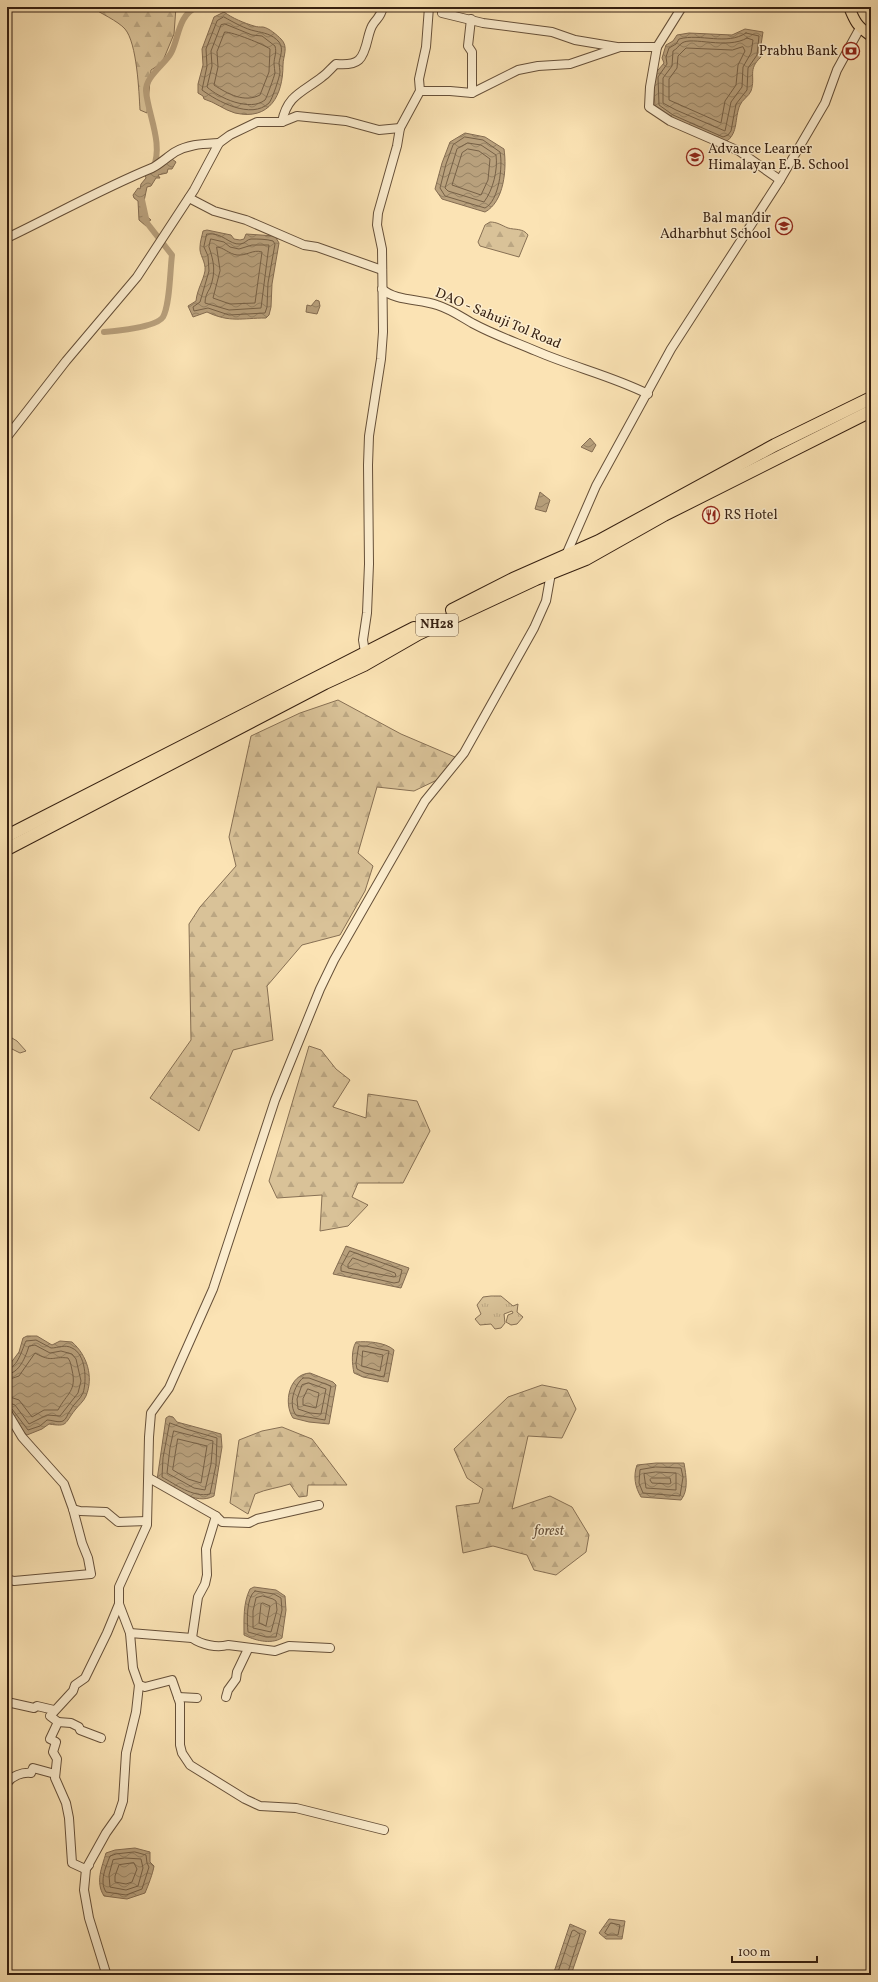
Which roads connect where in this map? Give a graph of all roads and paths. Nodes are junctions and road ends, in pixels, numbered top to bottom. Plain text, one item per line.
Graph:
1 (383, 7) edge
2 (429, 7) edge
3 (682, 7) edge
4 (688, 7) edge
5 (849, 7) edge
6 (442, 13) dead end
7 (471, 19) junction
8 (860, 28) junction
9 (871, 36) edge
10 (620, 47) junction
11 (657, 47) junction
12 (420, 91) junction
13 (472, 93) junction
14 (282, 122) junction
15 (400, 128) junction
16 (219, 142) junction
17 (780, 180) junction
18 (189, 198) junction
19 (7, 238) edge
20 (382, 270) junction
21 (382, 289) junction
22 (648, 394) junction
23 (871, 398) edge
24 (871, 411) edge
25 (7, 437) edge
26 (575, 555) junction
27 (551, 573) junction
28 (365, 652) junction
29 (322, 679) junction
30 (7, 836) edge
31 (7, 849) edge
32 (7, 1412) edge
33 (149, 1478) junction
34 (319, 1505) dead end
35 (73, 1509) junction
36 (216, 1516) junction
37 (147, 1521) junction
38 (7, 1579) edge
39 (118, 1604) junction
40 (130, 1633) junction
41 (192, 1638) junction
42 (330, 1648) dead end
43 (248, 1649) junction
44 (139, 1685) junction
45 (178, 1697) junction
46 (226, 1697) dead end
47 (197, 1698) dead end
48 (7, 1702) edge
49 (54, 1710) junction
50 (58, 1722) junction
51 (101, 1738) dead end
52 (55, 1774) junction
53 (7, 1783) edge
54 (384, 1830) dead end
55 (89, 1865) junction
56 (106, 1972) dead end

1 - 14 street
2 - 12 street
3 - 4 street
3 - 11 street
5 - 8 main road
6 - 7 street
7 - 10 street
7 - 13 street
8 - 9 main road
8 - 17 street
10 - 11 street
10 - 13 street
11 - 17 street
12 - 13 street
12 - 15 street
14 - 15 street
14 - 16 street
15 - 20 street
16 - 18 street
16 - 19 street
17 - 22 street
18 - 20 street
18 - 25 street
20 - 21 street
21 - 22 street, DAO - Sahuji Tol Road
21 - 28 street
22 - 26 street
23 - 26 highway, NH28
24 - 26 highway, NH28
26 - 27 highway, NH28
26 - 28 highway, NH28
27 - 29 highway, NH28
27 - 33 street
28 - 29 highway, NH28
29 - 30 highway, NH28
29 - 31 highway, NH28
32 - 35 street
33 - 36 street
33 - 37 street
34 - 36 street
35 - 37 street
35 - 38 street
36 - 41 street
37 - 39 street
39 - 40 street
39 - 49 street
40 - 41 street
40 - 44 street
41 - 43 street
42 - 43 street
43 - 46 street
44 - 45 street
44 - 55 street
45 - 47 street
45 - 54 street
48 - 49 street
49 - 50 street
50 - 51 street
50 - 52 street
52 - 53 street
52 - 55 street
55 - 56 street

